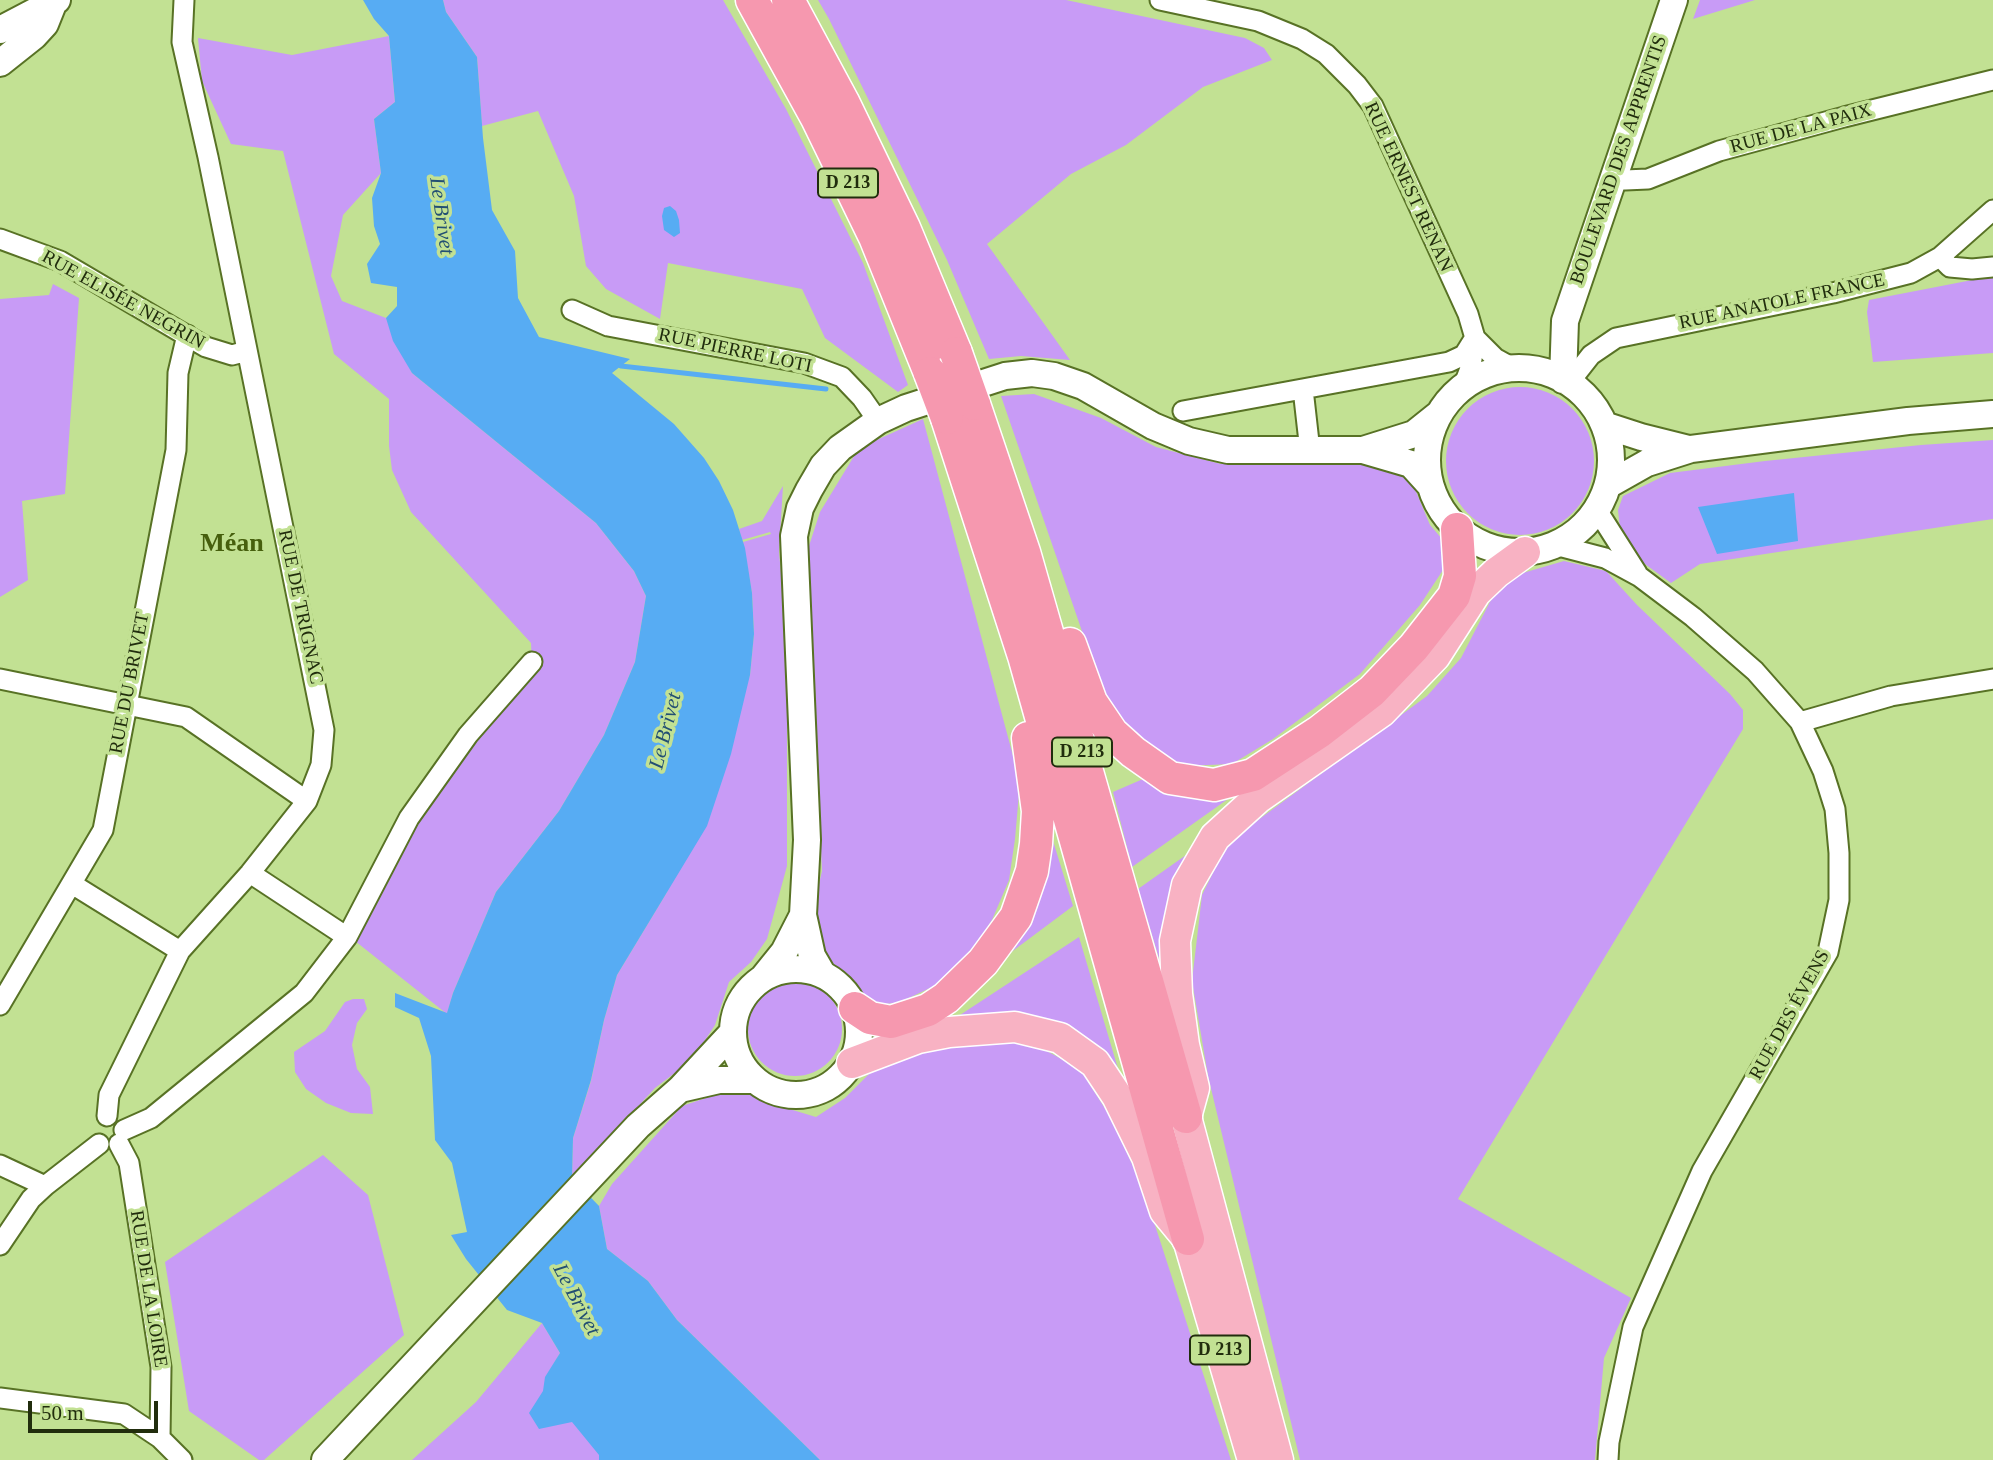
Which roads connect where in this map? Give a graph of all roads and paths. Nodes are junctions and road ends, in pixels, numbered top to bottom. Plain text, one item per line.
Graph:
1 (184, 0) edge
2 (752, 0) edge
3 (788, 0) edge
4 (1160, 0) edge
5 (1674, 0) edge
6 (55, 2) edge
7 (0, 30) edge
8 (0, 63) edge
9 (1993, 80) edge
10 (1612, 177) junction
11 (1993, 209) edge
12 (0, 239) edge
13 (1940, 257) junction
14 (1993, 267) edge
15 (572, 310) dead end
16 (1565, 321) junction
17 (187, 335) junction
18 (1475, 338) junction
19 (247, 351) junction
20 (1520, 369) junction
21 (1566, 381) junction
22 (1464, 387) junction
23 (1303, 389) junction
24 (1183, 411) dead end
25 (1440, 413) junction
26 (1993, 414) edge
27 (878, 421) junction
28 (1604, 425) junction
29 (1691, 449) junction
30 (1363, 450) junction
31 (1310, 451) junction
32 (1430, 485) junction
33 (1608, 485) junction
34 (1597, 510) junction
35 (1457, 529) junction
36 (1555, 545) junction
37 (1525, 552) junction
38 (1009, 555) junction
39 (1640, 577) junction
40 (532, 662) dead end
41 (0, 679) edge
42 (1993, 679) edge
43 (126, 705) junction
44 (1800, 722) junction
45 (307, 801) junction
46 (250, 873) junction
47 (72, 884) junction
48 (803, 915) junction
49 (347, 937) junction
50 (180, 951) junction
51 (823, 975) junction
52 (763, 978) junction
53 (0, 1005) edge
54 (855, 1007) junction
55 (733, 1032) junction
56 (852, 1063) junction
57 (754, 1080) junction
58 (680, 1089) junction
59 (107, 1116) junction
60 (1186, 1117) junction
61 (114, 1139) junction
62 (0, 1165) edge
63 (45, 1186) junction
64 (1188, 1239) junction
65 (0, 1245) edge
66 (0, 1398) edge
67 (160, 1438) junction
68 (182, 1460) edge
69 (325, 1460) edge
70 (1253, 1460) edge
71 (1278, 1460) edge
72 (1608, 1460) edge

1 - 19 street, RUE DE TRIGNAC
2 - 38 highway, D 213, bridge
3 - 38 highway, D 213, bridge
4 - 18 street, RUE ERNEST RENAN
5 - 10 main road, BOULEVARD DES APPRENTIS
6 - 7 main road
6 - 8 main road
9 - 10 street, RUE DE LA PAIX
10 - 16 main road, BOULEVARD DES APPRENTIS
11 - 13 street, RUE ANATOLE FRANCE
12 - 17 street, RUE ELISÉE NEGRIN
13 - 14 street
13 - 21 street, RUE ANATOLE FRANCE
15 - 27 street, RUE PIERRE LOTI
16 - 20 main road, BOULEVARD DES APPRENTIS
16 - 21 main road, BOULEVARD DES APPRENTIS
17 - 19 street, RUE ELISÉE NEGRIN
17 - 43 street, RUE DU BRIVET
18 - 20 street, RUE ERNEST RENAN
18 - 22 street, RUE ERNEST RENAN
18 - 23 street
19 - 45 street, RUE DE TRIGNAC
20 - 21 main road
20 - 22 main road
21 - 28 main road
22 - 25 main road
23 - 24 street
23 - 31 street
25 - 30 main road
25 - 32 main road
26 - 29 main road
27 - 31 main road
27 - 48 main road
28 - 29 main road
28 - 33 main road
29 - 33 main road
30 - 31 main road
30 - 32 main road
32 - 35 main road
33 - 34 main road
34 - 36 main road
34 - 39 street, RUE DES ÉVENS
35 - 37 main road
35 - 38 highway
36 - 37 main road
36 - 39 street, RUE DES ÉVENS
37 - 60 main road
38 - 54 highway
38 - 60 highway, D 213
38 - 64 highway, D 213
39 - 44 street, RUE DES ÉVENS
40 - 49 street
41 - 43 street
42 - 44 street
43 - 45 street
43 - 47 street, RUE DU BRIVET
44 - 72 street, RUE DES ÉVENS
45 - 46 street, RUE DE TRIGNAC
46 - 49 street
46 - 50 street, RUE DE TRIGNAC
47 - 50 street
47 - 53 street, RUE DU BRIVET
48 - 51 main road
48 - 52 main road
49 - 61 street
50 - 59 street, RUE DE TRIGNAC
51 - 52 main road
51 - 54 main road
52 - 55 main road
54 - 56 main road
55 - 57 main road
55 - 58 main road
56 - 57 main road
56 - 64 main road
57 - 58 main road
58 - 69 main road
59 - 61 street
59 - 61 street, RUE DE TRIGNAC
60 - 71 main road, D 213
61 - 63 street
61 - 67 street, RUE DE LA LOIRE
62 - 63 street
63 - 65 street
64 - 70 main road, D 213
66 - 67 street
67 - 68 street

